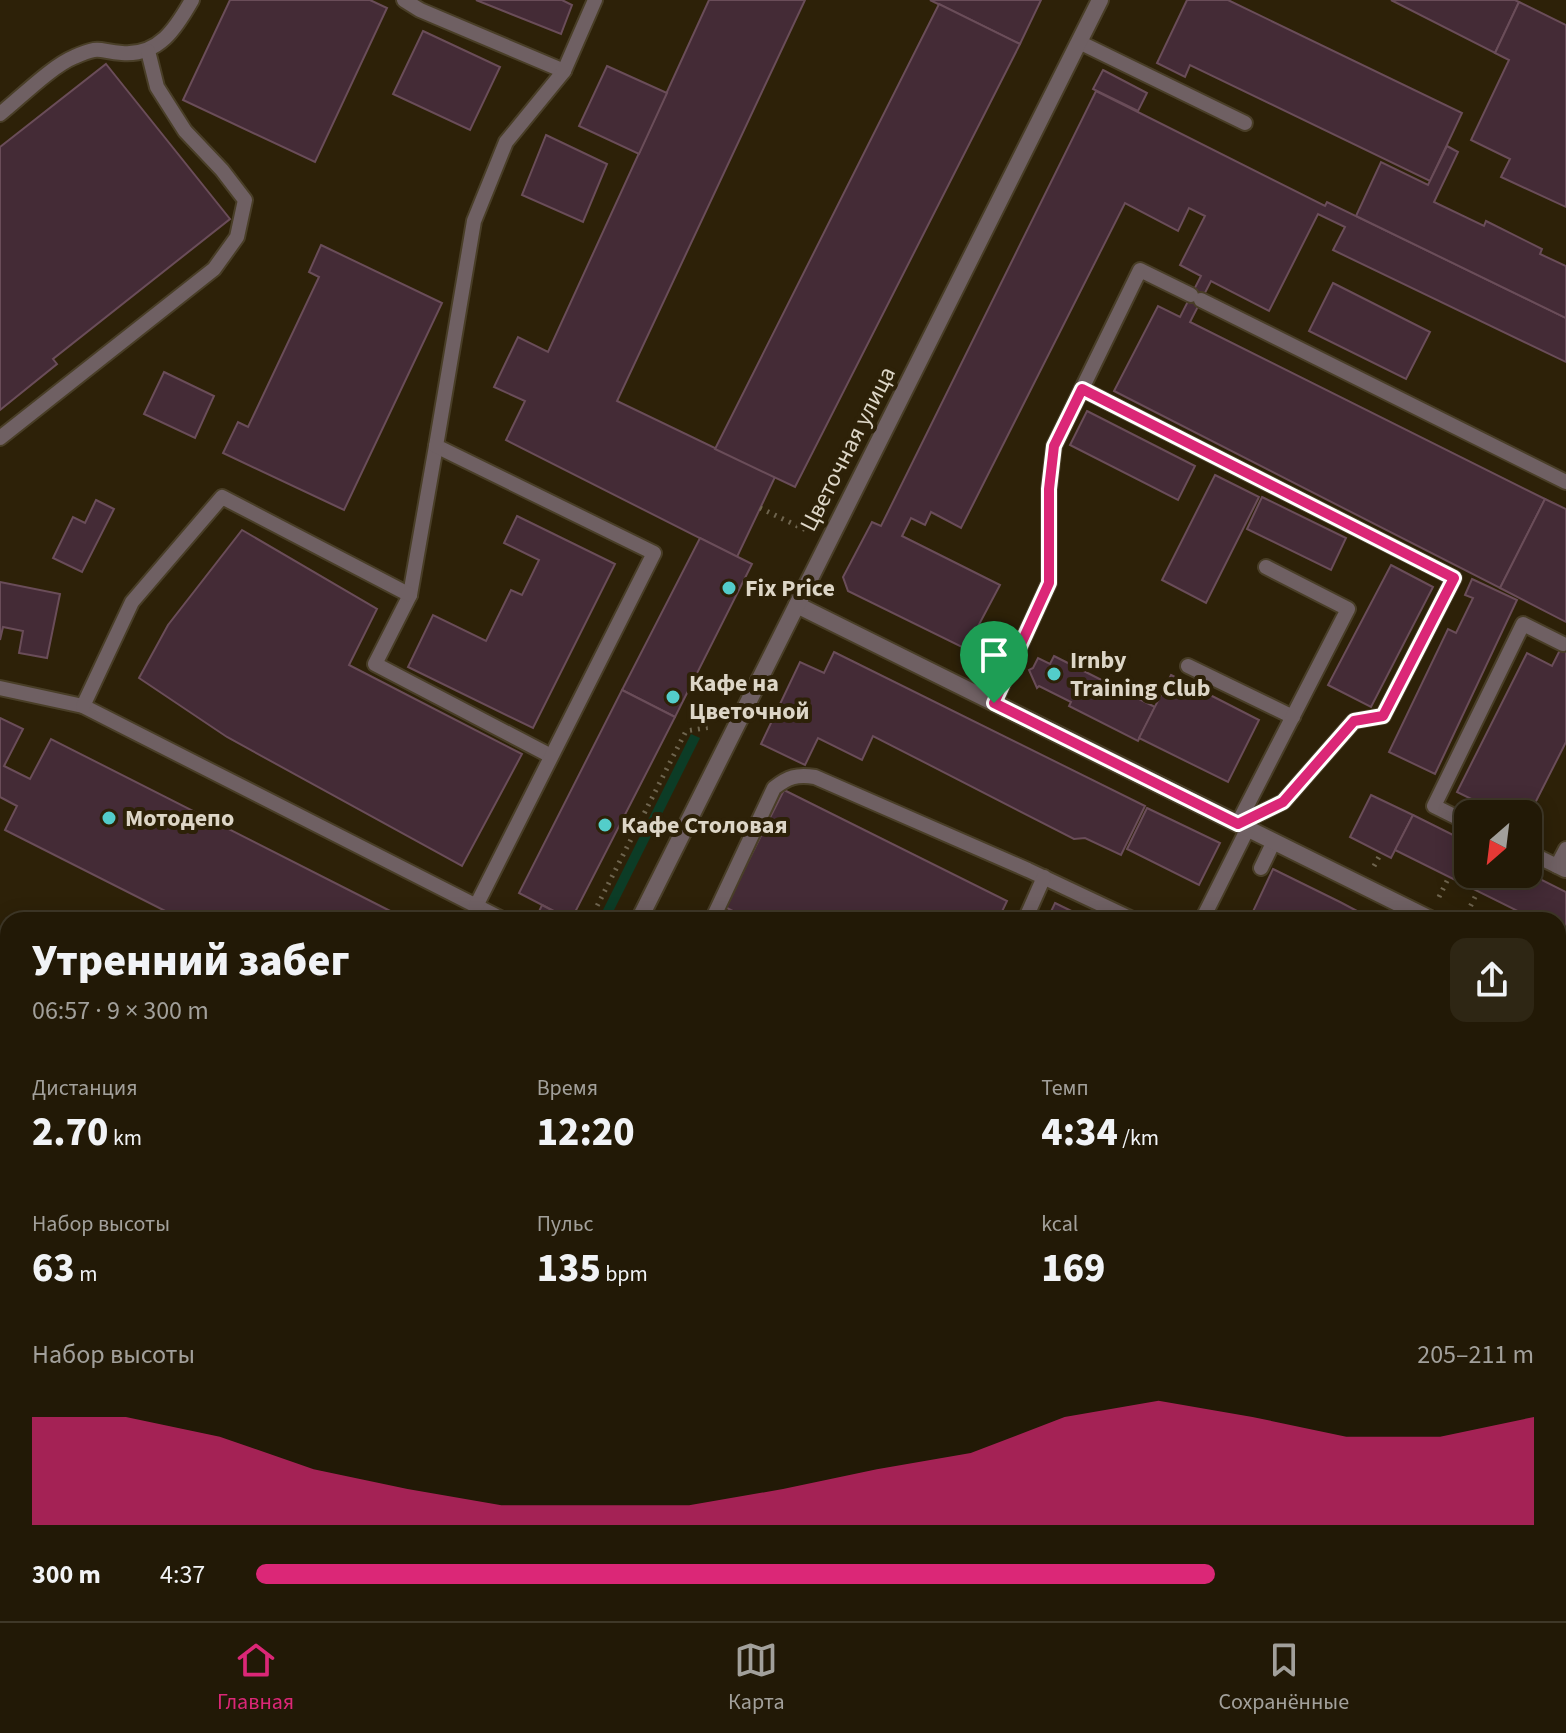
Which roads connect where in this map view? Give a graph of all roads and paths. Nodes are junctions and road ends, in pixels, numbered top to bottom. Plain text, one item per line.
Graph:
1 (192, 0) edge
2 (404, 0) edge
3 (595, 0) edge
4 (1100, 0) edge
5 (1079, 42) junction
6 (148, 51) junction
7 (564, 71) junction
8 (0, 114) edge
9 (1245, 123) dead end
10 (1082, 389) junction
11 (0, 438) edge
12 (436, 446) junction
13 (1566, 482) edge
14 (760, 508) dead end
15 (809, 532) dead end
16 (1266, 567) dead end
17 (410, 595) junction
18 (797, 605) junction
19 (1563, 644) dead end
20 (1188, 666) dead end
21 (0, 688) edge
22 (994, 703) junction
23 (83, 706) junction
24 (1293, 717) junction
25 (712, 726) dead end
26 (551, 756) junction
27 (1454, 816) edge
28 (1243, 826) junction
29 (1274, 841) junction
30 (1566, 849) edge
31 (1381, 853) dead end
32 (1542, 859) edge
33 (1374, 867) dead end
34 (1261, 868) dead end
35 (1562, 868) edge
36 (1044, 877) junction
37 (1449, 877) dead end
38 (1478, 891) dead end
39 (1438, 899) dead end
40 (476, 906) junction
41 (488, 912) edge
42 (594, 912) edge
43 (643, 912) edge
44 (716, 912) edge
45 (1029, 912) edge
46 (1117, 912) edge
47 (1205, 912) edge
48 (1416, 912) edge
49 (1468, 912) edge

1 - 6 lane
2 - 7 lane
3 - 7 lane
4 - 5 street, Цветочная улица
5 - 9 lane
5 - 18 street, Цветочная улица
6 - 8 lane
6 - 11 lane
7 - 12 lane
10 - 13 lane
10 - 22 lane
10 - 28 lane
12 - 17 lane
12 - 26 lane
14 - 15 path
16 - 24 lane
17 - 23 lane
17 - 26 lane
18 - 22 street
18 - 43 street, Цветочная улица
19 - 27 lane
20 - 24 lane
21 - 23 lane
22 - 28 street
23 - 40 lane
24 - 28 lane
25 - 42 path
26 - 40 lane
28 - 29 street
28 - 47 lane
29 - 34 lane
29 - 48 street
30 - 35 lane
31 - 33 path
32 - 35 lane
36 - 44 lane
36 - 45 lane
36 - 46 lane
37 - 39 path
38 - 49 path
40 - 41 lane

